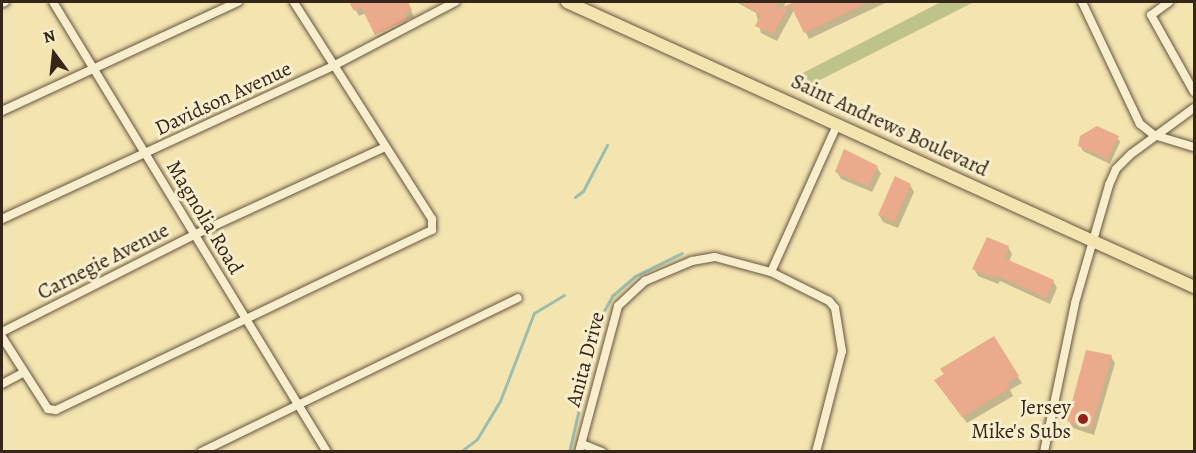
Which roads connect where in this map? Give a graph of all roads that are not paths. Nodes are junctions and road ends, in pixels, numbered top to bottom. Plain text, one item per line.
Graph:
1 (53, 2) edge
2 (238, 2) edge
3 (294, 2) edge
4 (455, 2) edge
5 (567, 2) edge
6 (1082, 2) edge
7 (1169, 2) edge
8 (334, 65) junction
9 (94, 69) junction
10 (1194, 92) edge
11 (1194, 108) edge
12 (2, 111) edge
13 (838, 123) junction
14 (1154, 135) junction
15 (385, 147) junction
16 (1194, 147) edge
17 (145, 154) junction
18 (2, 219) edge
19 (196, 234) junction
20 (1091, 238) junction
21 (771, 272) junction
22 (1194, 287) edge
23 (518, 298) dead end
24 (245, 319) junction
25 (2, 332) edge
26 (2, 337) edge
27 (23, 373) junction
28 (2, 384) edge
29 (299, 406) junction
30 (581, 448) edge
31 (201, 452) edge
32 (327, 452) edge
33 (602, 452) edge
34 (816, 452) edge
35 (1044, 452) edge

1 - 9 street, Magnolia Road
2 - 9 street
3 - 8 street
4 - 8 street, Davidson Avenue
5 - 13 main road, Saint Andrews Boulevard
6 - 14 street
7 - 10 street
8 - 15 street
8 - 17 street, Davidson Avenue
9 - 12 street
9 - 17 street, Magnolia Road
11 - 14 street
13 - 20 main road, Saint Andrews Boulevard
13 - 21 street
14 - 16 street
14 - 20 street
15 - 19 street, Carnegie Avenue
15 - 24 street
17 - 18 street, Davidson Avenue
17 - 19 street, Magnolia Road
19 - 24 street, Magnolia Road
19 - 25 street, Carnegie Avenue
20 - 22 main road, Saint Andrews Boulevard
20 - 35 street
21 - 30 street, Anita Drive
21 - 34 street, Anita Drive
23 - 29 street
24 - 27 street
24 - 29 street, Magnolia Road
26 - 27 street
27 - 28 street
29 - 31 street
29 - 32 street, Magnolia Road
30 - 33 street

